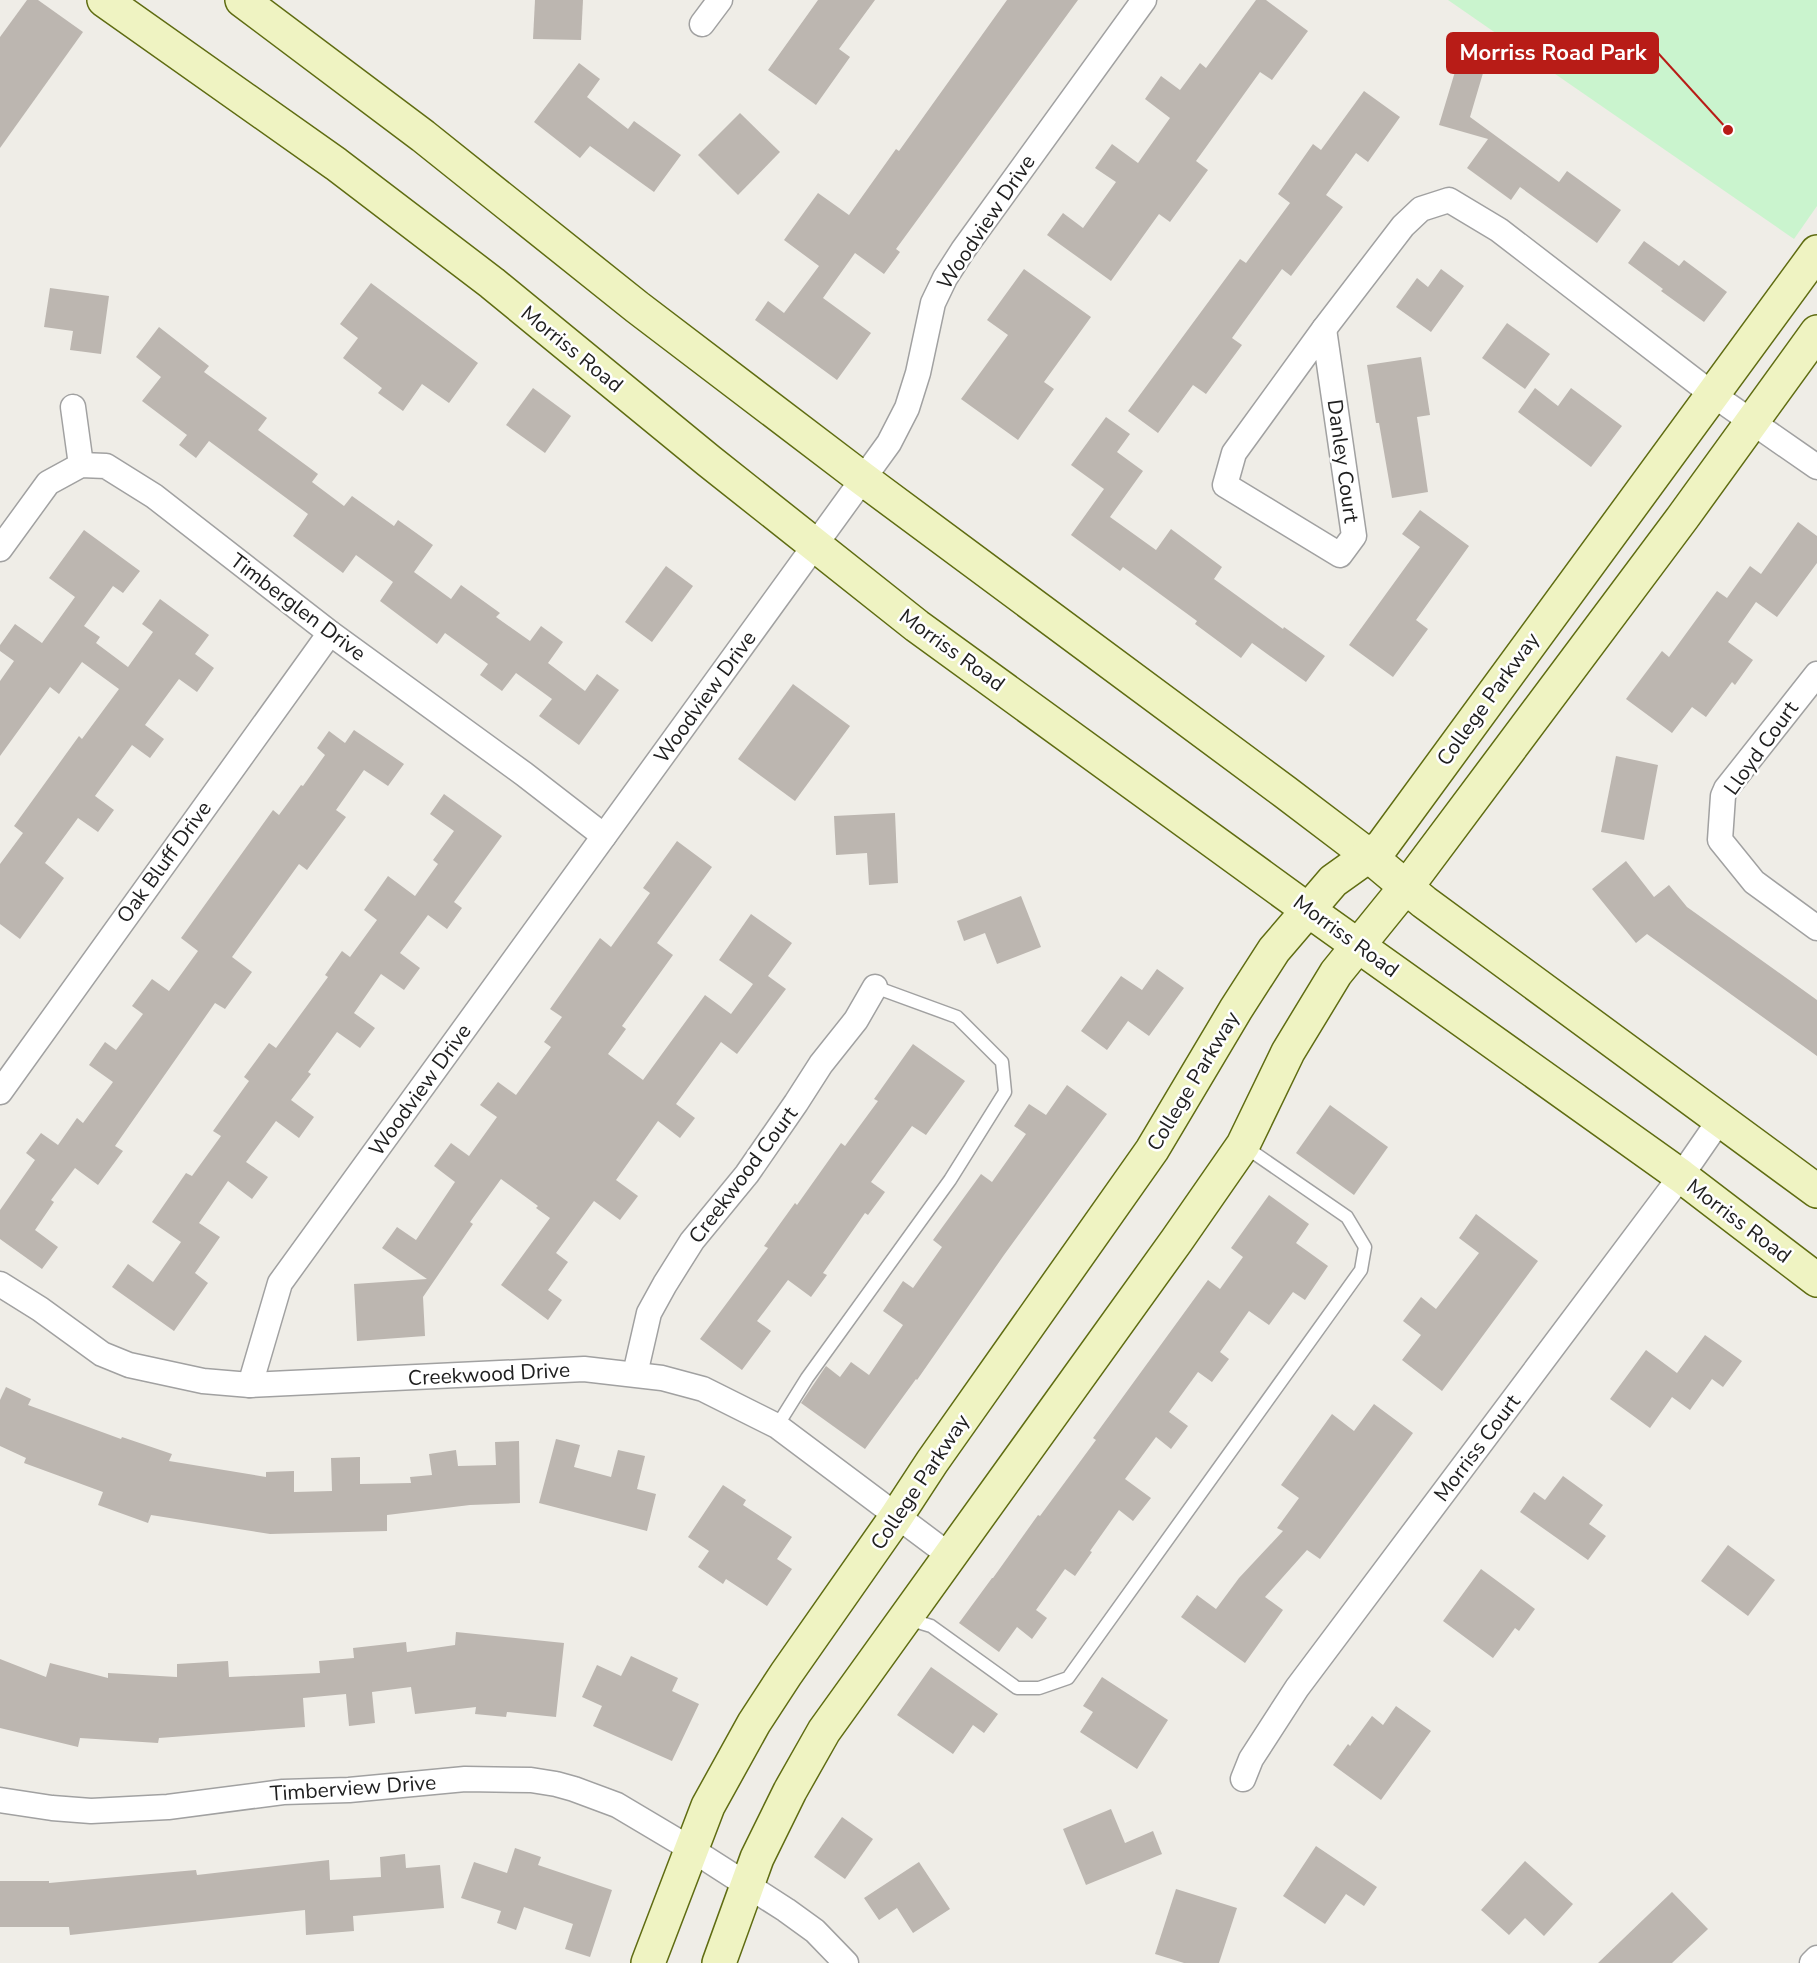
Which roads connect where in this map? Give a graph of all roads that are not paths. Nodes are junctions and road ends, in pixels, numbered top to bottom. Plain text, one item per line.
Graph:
1 (104, 0) edge
2 (242, 0) edge
3 (720, 0) edge
4 (1144, 0) edge
5 (702, 24) dead end
6 (1817, 252) edge
7 (1324, 329) junction
8 (1817, 332) edge
9 (1712, 394) junction
10 (73, 407) dead end
11 (1753, 420) junction
12 (81, 465) junction
13 (1817, 467) edge
14 (863, 479) junction
15 (815, 546) junction
16 (0, 549) edge
17 (330, 633) junction
18 (1817, 674) edge
19 (604, 836) junction
20 (1368, 855) junction
21 (1406, 889) junction
22 (1308, 910) junction
23 (1817, 928) edge
24 (1359, 945) junction
25 (875, 987) joint
26 (0, 1092) edge
27 (1719, 1121) junction
28 (1243, 1145) junction
29 (1681, 1176) junction
30 (1817, 1191) edge
31 (1817, 1280) edge
32 (0, 1284) edge
33 (634, 1374) junction
34 (250, 1386) junction
35 (777, 1425) junction
36 (896, 1517) junction
37 (949, 1556) junction
38 (904, 1617) junction
39 (1243, 1779) dead end
40 (0, 1800) edge
41 (691, 1849) junction
42 (748, 1887) junction
43 (1817, 1958) edge
44 (648, 1963) edge
45 (719, 1963) edge
46 (846, 1963) edge
47 (1812, 1963) edge

1 - 15 main road, Morriss Road
2 - 14 main road
3 - 5 street
4 - 14 street, Woodview Drive
6 - 9 main road, College Parkway
7 - 7 street, Danley Court
7 - 9 street, Danley Court
8 - 11 main road
9 - 11 street
9 - 20 main road, College Parkway
10 - 12 street
11 - 13 street
11 - 21 main road
12 - 16 street
12 - 17 street, Timberglen Drive
14 - 15 street, Woodview Drive
14 - 20 main road
15 - 19 street, Woodview Drive
15 - 22 main road, Morriss Road
17 - 19 street, Timberglen Drive
17 - 26 street, Oak Bluff Drive
18 - 23 street, Lloyd Court
19 - 34 street, Woodview Drive
20 - 21 main road
20 - 22 main road, College Parkway
21 - 24 main road
21 - 27 main road
22 - 24 main road, Morriss Road
22 - 36 main road, College Parkway
24 - 28 main road
24 - 29 main road, Morriss Road
25 - 33 street, Creekwood Court
25 - 35 lane
27 - 29 street, Morriss Court
27 - 30 main road
28 - 37 main road
28 - 38 lane
29 - 31 main road, Morriss Road
29 - 39 street, Morriss Court
32 - 34 street, Creekwood Drive
33 - 34 street, Creekwood Drive
33 - 35 street, Creekwood Drive
35 - 36 street, Creekwood Drive
36 - 37 street, Creekwood Drive
36 - 41 main road, College Parkway
37 - 38 main road
38 - 42 main road
40 - 41 street, Timberview Drive
41 - 42 street, Timberview Drive
41 - 44 main road, College Parkway
42 - 45 main road
42 - 46 street, Timberview Drive
43 - 47 street

